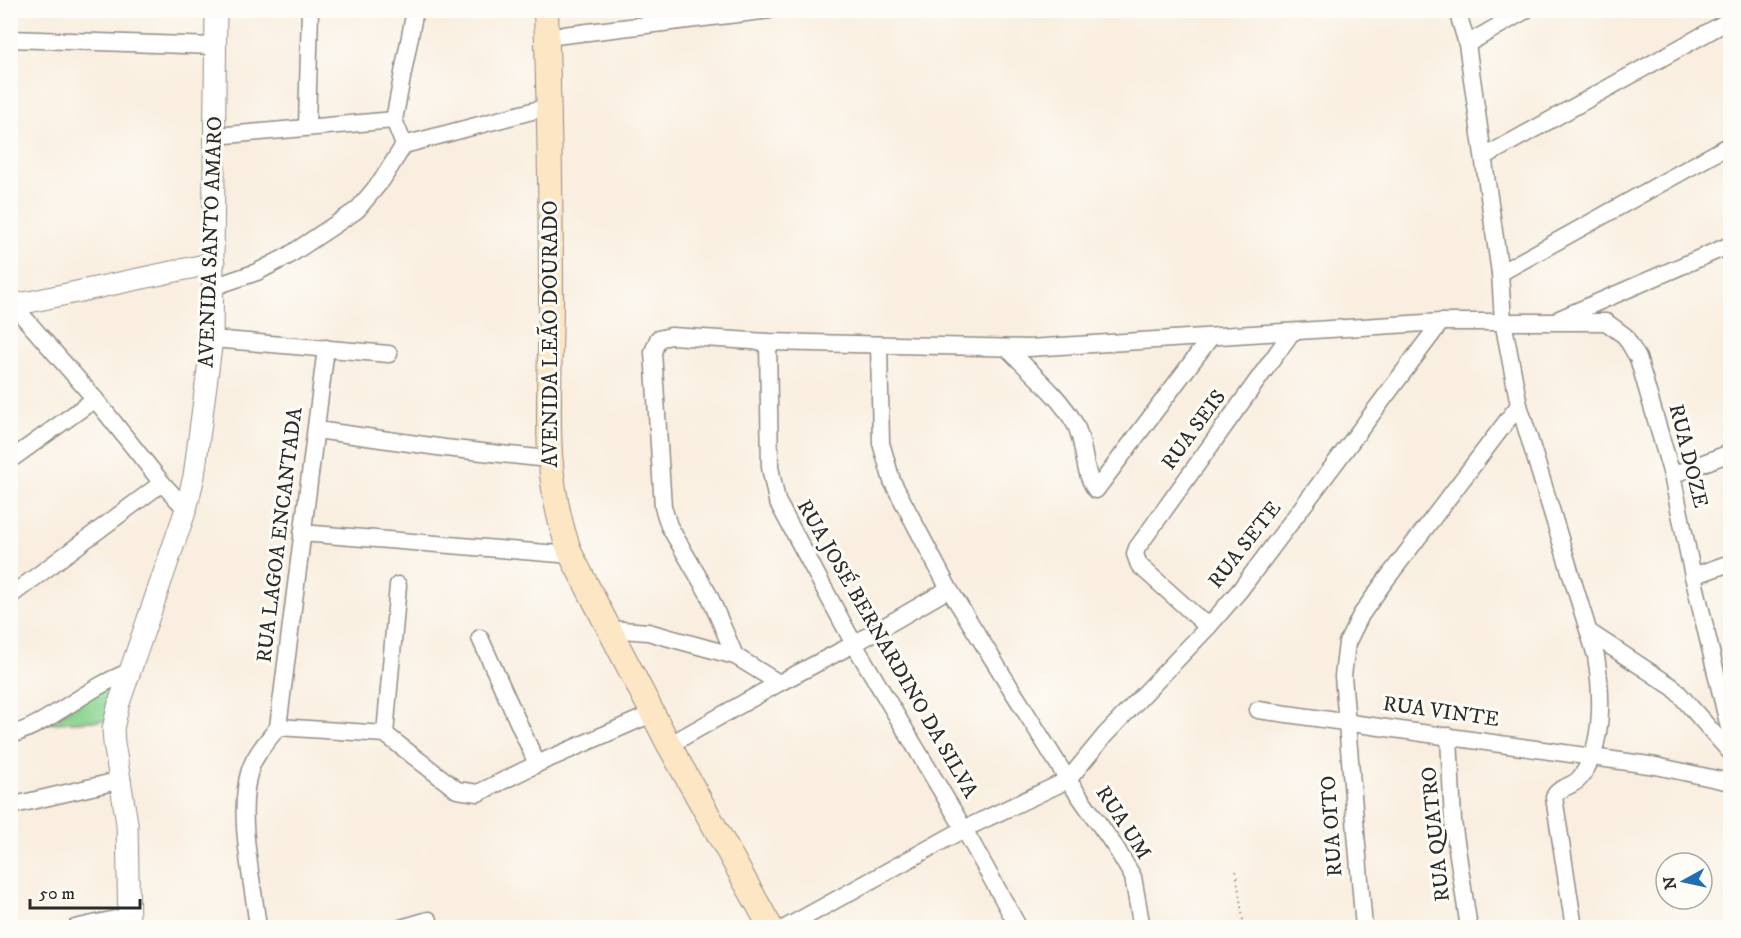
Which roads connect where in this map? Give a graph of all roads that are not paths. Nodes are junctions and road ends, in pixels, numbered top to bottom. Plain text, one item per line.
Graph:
1 (216, 10) edge
2 (310, 10) edge
3 (415, 10) edge
4 (546, 10) edge
5 (770, 10) edge
6 (1457, 10) edge
7 (1526, 10) edge
8 (742, 12) edge
9 (662, 17) edge
10 (1731, 20) edge
11 (547, 37) junction
12 (10, 39) edge
13 (1467, 44) junction
14 (215, 46) junction
15 (550, 106) junction
16 (394, 120) junction
17 (307, 127) junction
18 (216, 136) junction
19 (404, 145) junction
20 (1731, 145) edge
21 (1484, 157) junction
22 (1731, 245) edge
23 (214, 263) junction
24 (1500, 273) junction
25 (213, 287) junction
26 (14, 310) edge
27 (1503, 321) junction
28 (1442, 322) junction
29 (1550, 323) junction
30 (1292, 332) junction
31 (1210, 338) junction
32 (212, 339) junction
33 (768, 342) junction
34 (879, 345) junction
35 (326, 348) junction
36 (1007, 348) junction
37 (388, 354) dead end
38 (95, 399) junction
39 (1519, 405) junction
40 (317, 430) junction
41 (1731, 453) edge
42 (549, 459) junction
43 (10, 460) edge
44 (1672, 475) junction
45 (162, 483) junction
46 (186, 509) junction
47 (302, 533) junction
48 (572, 555) junction
49 (1731, 563) edge
50 (1693, 576) junction
51 (398, 585) dead end
52 (949, 589) junction
53 (10, 596) edge
54 (1208, 627) junction
55 (609, 629) junction
56 (1589, 632) junction
57 (480, 638) dead end
58 (854, 644) junction
59 (735, 656) junction
60 (129, 672) junction
61 (1724, 681) edge
62 (779, 682) junction
63 (1258, 710) dead end
64 (654, 713) junction
65 (1345, 721) junction
66 (278, 727) junction
67 (1731, 732) edge
68 (386, 734) junction
69 (10, 735) edge
70 (1449, 736) junction
71 (669, 745) junction
72 (1731, 752) edge
73 (1591, 759) junction
74 (537, 764) junction
75 (122, 780) junction
76 (1068, 780) junction
77 (1731, 782) edge
78 (10, 806) edge
79 (964, 829) junction
80 (429, 920) dead end
81 (129, 922) edge
82 (75, 927) edge
83 (258, 927) edge
84 (402, 927) edge
85 (771, 927) edge
86 (785, 927) edge
87 (1018, 927) edge
88 (1142, 927) edge
89 (1364, 927) edge
90 (1469, 927) edge
91 (1574, 927) edge

1 - 14 street, AVENIDA SANTO AMARO
2 - 17 street
3 - 16 street
4 - 11 main road, AVENIDA LEÃO DOURADO
5 - 8 street
6 - 13 street
7 - 13 street
8 - 9 street
9 - 11 street
10 - 21 street
11 - 15 main road, AVENIDA LEÃO DOURADO
12 - 14 street
13 - 21 street
14 - 18 street, AVENIDA SANTO AMARO
15 - 19 street
15 - 42 main road, AVENIDA LEÃO DOURADO
16 - 17 street
16 - 19 street
17 - 18 street
18 - 23 street, AVENIDA SANTO AMARO
19 - 25 street
20 - 24 street
21 - 24 street
22 - 29 street
23 - 25 street, AVENIDA SANTO AMARO
23 - 26 street
24 - 27 street
25 - 32 street, AVENIDA SANTO AMARO
26 - 38 street
27 - 28 street
27 - 29 street
27 - 39 street
28 - 30 street
28 - 54 street, RUA SETE
29 - 44 street, RUA DOZE
30 - 31 street
30 - 54 street, RUA SEIS
31 - 36 street
31 - 36 street
32 - 35 street
32 - 46 street, AVENIDA SANTO AMARO
33 - 34 street
33 - 58 street, RUA JOSÉ BERNARDINO DA SILVA
33 - 59 street
34 - 36 street
34 - 52 street, RUA UM
35 - 37 street
35 - 40 street, RUA LAGOA ENCANTADA
38 - 43 street
38 - 45 street
39 - 56 street
39 - 65 street, RUA OITO
40 - 42 street
40 - 47 street, RUA LAGOA ENCANTADA
41 - 44 street
42 - 48 main road, AVENIDA LEÃO DOURADO
44 - 50 street, RUA DOZE
45 - 46 street
45 - 53 street
46 - 60 street, AVENIDA SANTO AMARO
47 - 48 street
47 - 66 street, RUA LAGOA ENCANTADA
48 - 55 main road, AVENIDA LEÃO DOURADO
49 - 50 street
50 - 61 street, RUA DOZE
51 - 68 street
52 - 58 street
52 - 76 street, RUA UM
54 - 76 street, RUA SETE
55 - 59 street
55 - 64 main road, AVENIDA LEÃO DOURADO
56 - 72 street
56 - 73 street
57 - 74 street
58 - 62 street
58 - 79 street, RUA JOSÉ BERNARDINO DA SILVA
59 - 62 street
60 - 69 street
60 - 75 street, AVENIDA SANTO AMARO
61 - 67 street, RUA DOZE
62 - 71 street
63 - 65 street, RUA VINTE
64 - 71 main road, AVENIDA LEÃO DOURADO
64 - 74 street
65 - 70 street, RUA VINTE
65 - 89 street, RUA OITO
66 - 68 street
66 - 83 street
68 - 74 street
70 - 73 street, RUA VINTE
70 - 90 street, RUA QUATRO
71 - 85 main road, AVENIDA LEÃO DOURADO
73 - 77 street, RUA VINTE
73 - 91 street
75 - 78 street
75 - 81 street
76 - 79 street
76 - 88 street, RUA UM
79 - 86 street
79 - 87 street, RUA JOSÉ BERNARDINO DA SILVA
80 - 84 street
81 - 82 street

